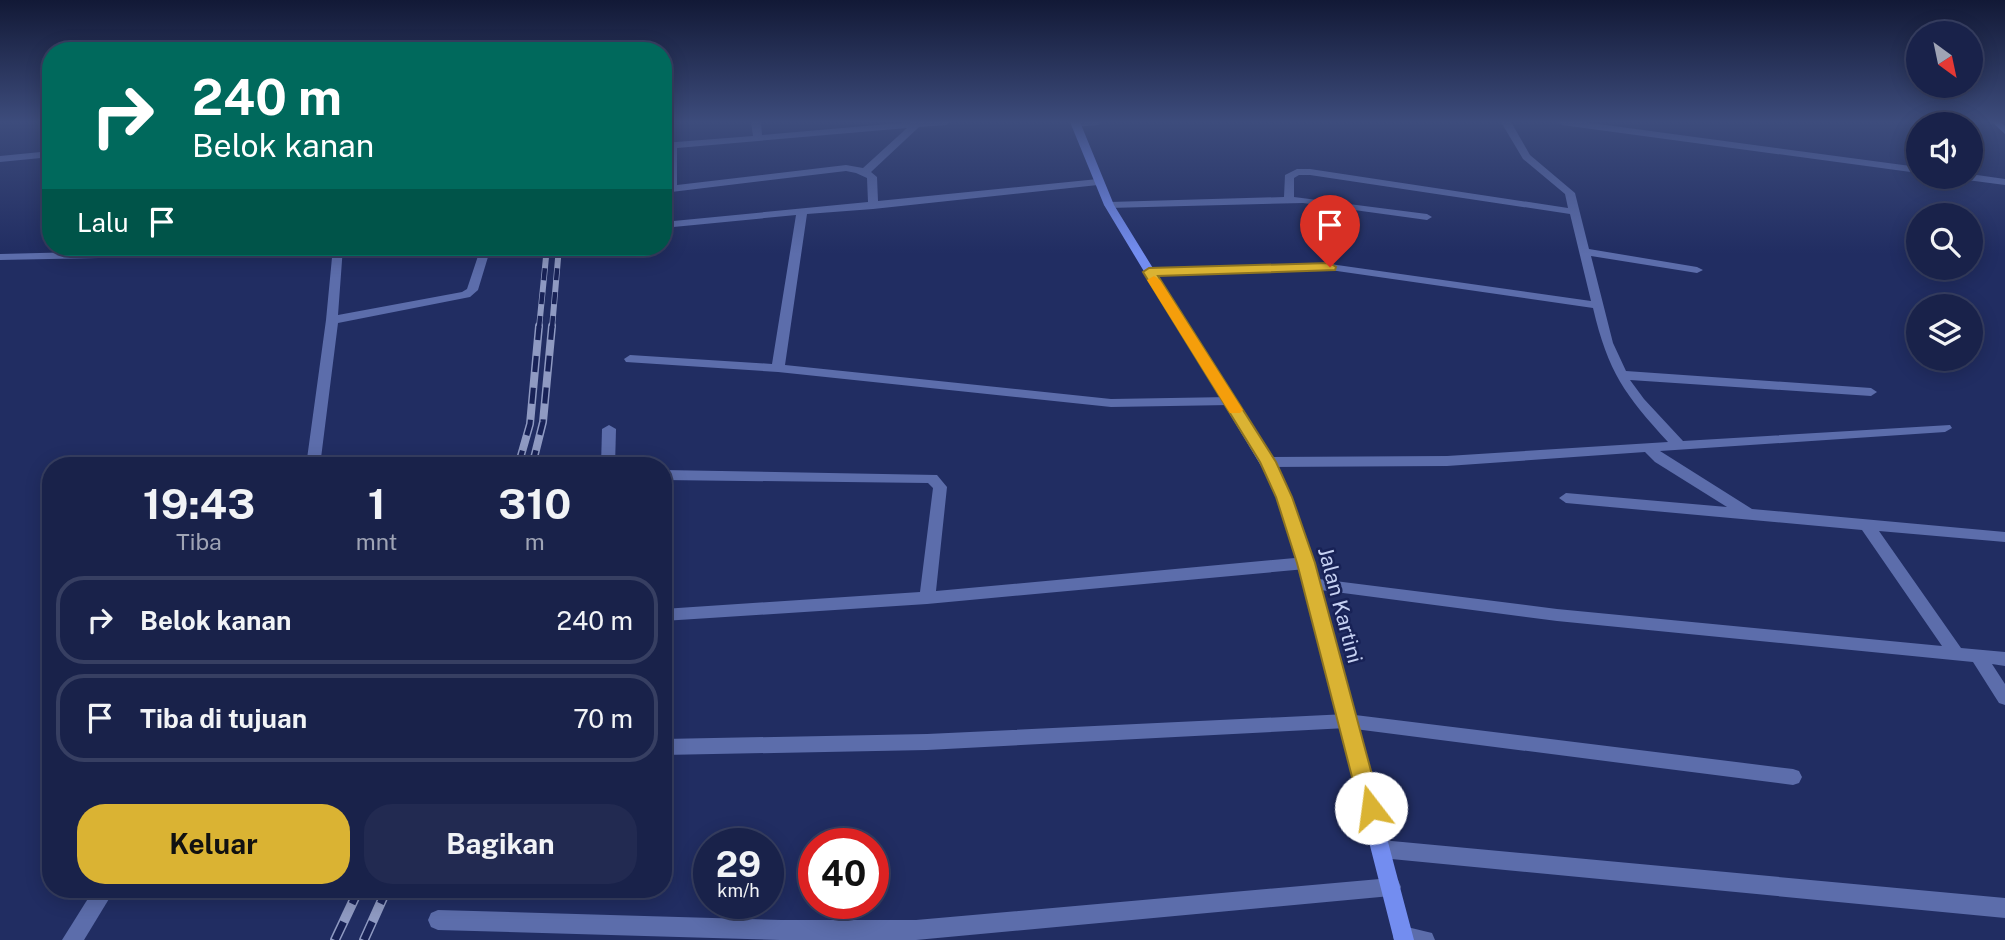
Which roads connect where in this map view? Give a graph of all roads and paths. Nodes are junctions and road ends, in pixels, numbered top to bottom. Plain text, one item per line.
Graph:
1 (872, 166) edge
2 (1092, 166) edge
3 (1537, 166) edge
4 (1887, 166) edge
5 (1906, 168) edge
6 (865, 172) junction
7 (1983, 179) edge
8 (1098, 182) junction
9 (2005, 182) edge
10 (672, 189) edge
11 (1289, 199) junction
12 (873, 205) junction
13 (1109, 205) junction
14 (802, 212) junction
15 (1574, 212) junction
16 (1427, 217) dead end
17 (672, 224) edge
18 (1583, 251) junction
19 (42, 256) edge
20 (337, 256) edge
21 (483, 256) edge
22 (0, 257) edge
23 (1697, 270) dead end
24 (1149, 272) junction
25 (1595, 304) junction
26 (332, 320) junction
27 (631, 359) dead end
28 (778, 368) junction
29 (1622, 375) junction
30 (1871, 392) dead end
31 (1230, 401) junction
32 (1945, 428) dead end
33 (609, 429) dead end
34 (1679, 445) junction
35 (1647, 447) junction
36 (314, 457) edge
37 (608, 457) edge
38 (1268, 462) junction
39 (672, 475) edge
40 (1566, 498) dead end
41 (1751, 514) junction
42 (1867, 525) junction
43 (2005, 537) edge
44 (1306, 563) junction
45 (1311, 584) junction
46 (927, 598) junction
47 (672, 614) edge
48 (1956, 654) junction
49 (1978, 657) junction
50 (2005, 659) edge
51 (2005, 698) edge
52 (1347, 721) junction
53 (672, 747) edge
54 (1793, 777) dead end
55 (1381, 849) junction
56 (1391, 887) junction
57 (100, 898) edge
58 (2005, 908) edge
59 (438, 920) dead end
60 (1403, 938) edge
61 (72, 940) edge
62 (1425, 940) edge

1 - 6 street
2 - 8 street, Jalan Kartini
3 - 15 street
4 - 5 street
6 - 10 street
6 - 12 street
7 - 9 street
8 - 12 street
8 - 13 street, Jalan Kartini
11 - 13 street
11 - 15 street
11 - 16 street
12 - 14 street
13 - 24 street, Jalan Kartini
14 - 17 street
14 - 28 street
15 - 18 street
18 - 23 street
18 - 25 street
19 - 22 street
20 - 26 street
21 - 26 street
24 - 25 street
24 - 31 street, Jalan Kartini
25 - 29 street
26 - 36 street
27 - 28 street
28 - 31 street
29 - 30 street
29 - 34 street
31 - 38 street, Jalan Kartini
32 - 34 street
33 - 37 street
34 - 35 street
35 - 38 street
35 - 41 street
38 - 44 street, Jalan Kartini
39 - 46 street
40 - 41 street
41 - 42 street
42 - 43 street
42 - 48 street
44 - 45 street, Jalan Kartini
44 - 46 street
45 - 48 street
45 - 52 street, Jalan Kartini
46 - 47 street
48 - 49 street
49 - 50 street
49 - 51 street
52 - 53 street
52 - 54 street
52 - 55 street, Jalan Kartini
55 - 56 street, Jalan Kartini
55 - 58 street
56 - 59 street
56 - 60 street, Jalan Kartini
57 - 61 street
60 - 62 street

